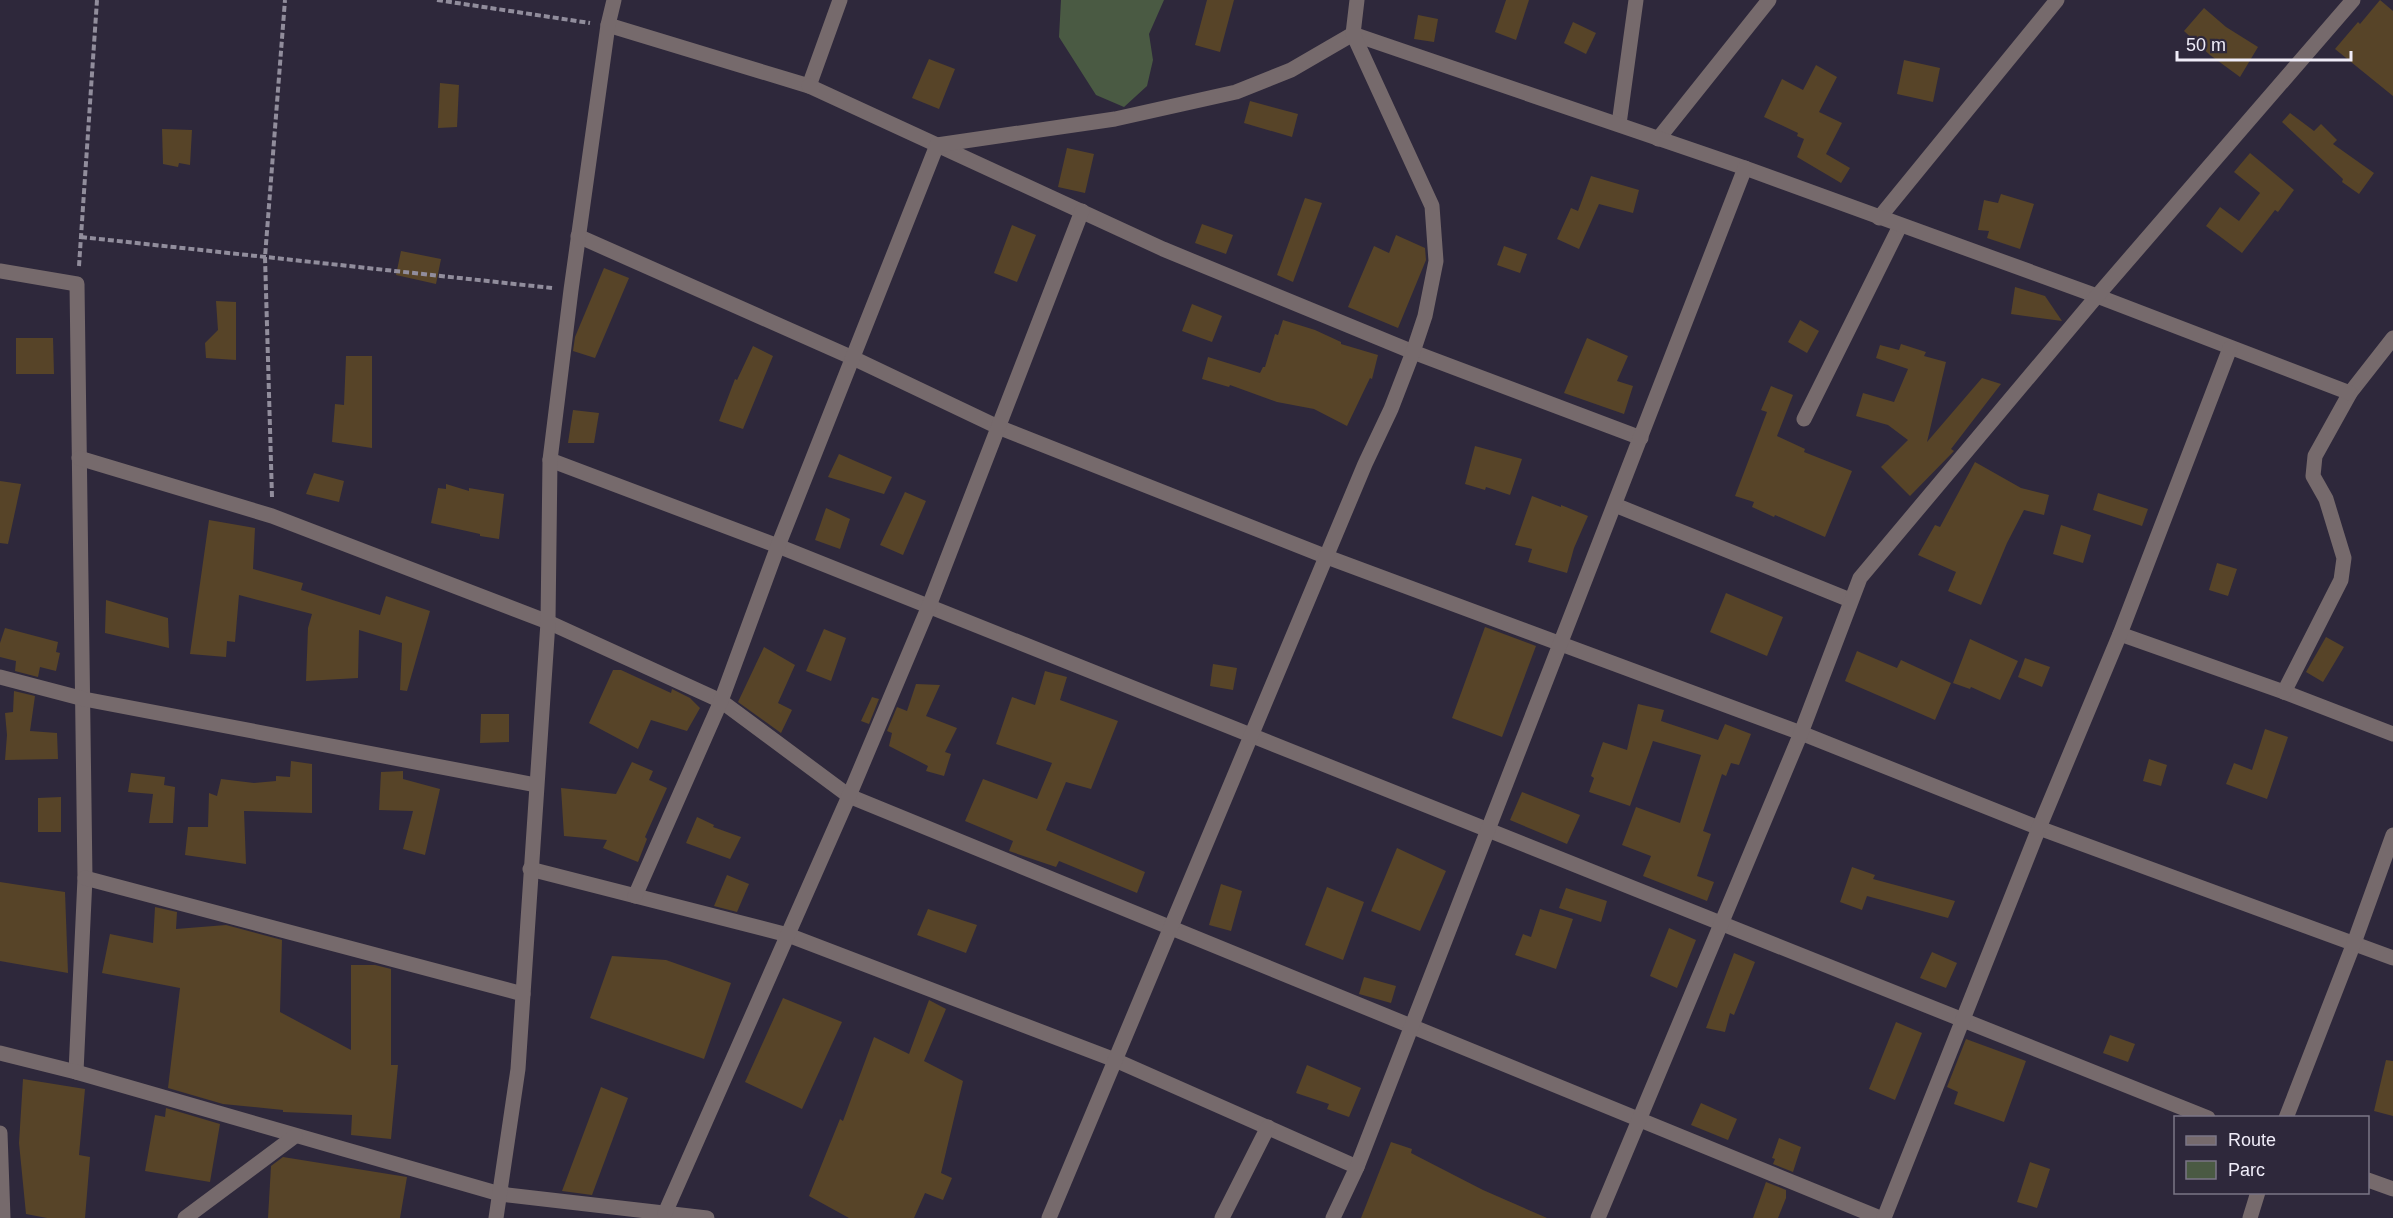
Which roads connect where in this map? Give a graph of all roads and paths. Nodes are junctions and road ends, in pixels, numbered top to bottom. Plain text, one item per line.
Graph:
1 (97, 0) edge
2 (285, 0) edge
3 (437, 0) edge
4 (614, 0) edge
5 (840, 0) edge
6 (1357, 0) edge
7 (1636, 0) edge
8 (1769, 0) edge
9 (2057, 0) edge
10 (2354, 0) edge
11 (608, 25) junction
12 (1353, 34) junction
13 (809, 86) junction
14 (1619, 124) junction
15 (1658, 139) junction
16 (938, 145) junction
17 (1745, 168) junction
18 (1082, 211) junction
19 (1879, 218) junction
20 (1900, 226) junction
21 (578, 236) junction
22 (81, 237) junction
23 (265, 257) junction
24 (0, 271) edge
25 (78, 284) junction
26 (571, 290) junction
27 (2097, 296) junction
28 (2393, 338) edge
29 (2230, 348) junction
30 (1413, 352) junction
31 (853, 358) junction
32 (2350, 393) junction
33 (1804, 419) dead end
34 (998, 427) junction
35 (1641, 438) junction
36 (79, 458) junction
37 (550, 460) junction
38 (1615, 505) junction
39 (272, 516) junction
40 (778, 546) junction
41 (1327, 557) junction
42 (1850, 600) junction
43 (929, 606) junction
44 (548, 622) junction
45 (2120, 634) junction
46 (1560, 645) junction
47 (0, 677) edge
48 (2284, 692) junction
49 (84, 699) junction
50 (721, 702) junction
51 (1801, 733) junction
52 (2393, 734) edge
53 (1252, 735) junction
54 (536, 785) junction
55 (849, 796) junction
56 (2039, 828) junction
57 (1489, 830) junction
58 (2393, 835) edge
59 (531, 869) junction
60 (85, 878) junction
61 (635, 896) junction
62 (1722, 923) junction
63 (1170, 929) junction
64 (788, 935) junction
65 (2354, 943) junction
66 (2393, 958) edge
67 (523, 994) junction
68 (1963, 1019) junction
69 (1412, 1028) junction
70 (0, 1053) edge
71 (1115, 1060) junction
72 (76, 1072) junction
73 (2203, 1116) edge
74 (2287, 1116) edge
75 (1638, 1121) junction
76 (1268, 1127) junction
77 (0, 1133) edge
78 (295, 1136) junction
79 (1358, 1167) junction
80 (2369, 1181) edge
81 (2393, 1190) edge
82 (500, 1194) junction
83 (2257, 1194) edge
84 (665, 1213) junction
85 (3, 1218) edge
86 (186, 1218) edge
87 (496, 1218) edge
88 (707, 1218) edge
89 (1049, 1218) edge
90 (1222, 1218) edge
91 (1334, 1218) edge
92 (1598, 1218) edge
93 (1882, 1218) edge
94 (2250, 1218) edge

1 - 22 path
2 - 23 path
3 - 11 path
4 - 11 street
5 - 13 street
6 - 12 street
7 - 14 street
8 - 15 street
9 - 19 street
10 - 27 street
11 - 13 street
11 - 21 street
12 - 14 street
12 - 16 street
12 - 30 street
13 - 16 street
14 - 15 street
15 - 17 street
16 - 18 street
16 - 31 street
17 - 19 street
17 - 35 street
18 - 30 street
18 - 34 street
19 - 20 street
20 - 27 street
20 - 33 street
21 - 26 street
21 - 31 street
22 - 23 path
22 - 25 path
23 - 26 path
23 - 39 path
24 - 25 street
25 - 36 street
26 - 37 street
27 - 29 street
27 - 42 street
28 - 32 street
29 - 32 street
29 - 45 street
30 - 35 street
30 - 41 street
31 - 34 street
31 - 40 street
32 - 48 street
34 - 41 street
34 - 43 street
35 - 38 street
36 - 39 street
36 - 49 street
37 - 40 street
37 - 44 street
38 - 42 street
38 - 46 street
39 - 44 street
40 - 43 street
40 - 50 street
41 - 46 street
41 - 53 street
42 - 51 street
43 - 53 street
43 - 55 street
44 - 50 street
44 - 54 street
45 - 48 street
45 - 56 street
46 - 51 street
46 - 57 street
47 - 49 street
48 - 52 street
49 - 54 street
49 - 60 street
50 - 55 street
50 - 61 street
51 - 56 street
51 - 62 street
53 - 57 street
53 - 63 street
54 - 59 street
55 - 63 street
55 - 64 street
56 - 65 street
56 - 68 street
57 - 62 street
57 - 69 street
58 - 65 street
59 - 61 street
59 - 67 street
60 - 67 street
60 - 72 street
61 - 64 street
62 - 68 street
62 - 75 street
63 - 69 street
63 - 71 street
64 - 71 street
64 - 84 street
65 - 66 street
65 - 74 street
67 - 82 street
68 - 73 street
68 - 93 street
69 - 75 street
69 - 79 street
70 - 72 street
71 - 76 street
71 - 89 street
72 - 78 street
75 - 92 street
75 - 93 street
76 - 79 street
76 - 90 street
77 - 85 street
78 - 82 street
78 - 86 street
79 - 91 street
80 - 81 street
82 - 84 street
82 - 87 street
83 - 94 street
84 - 88 street

